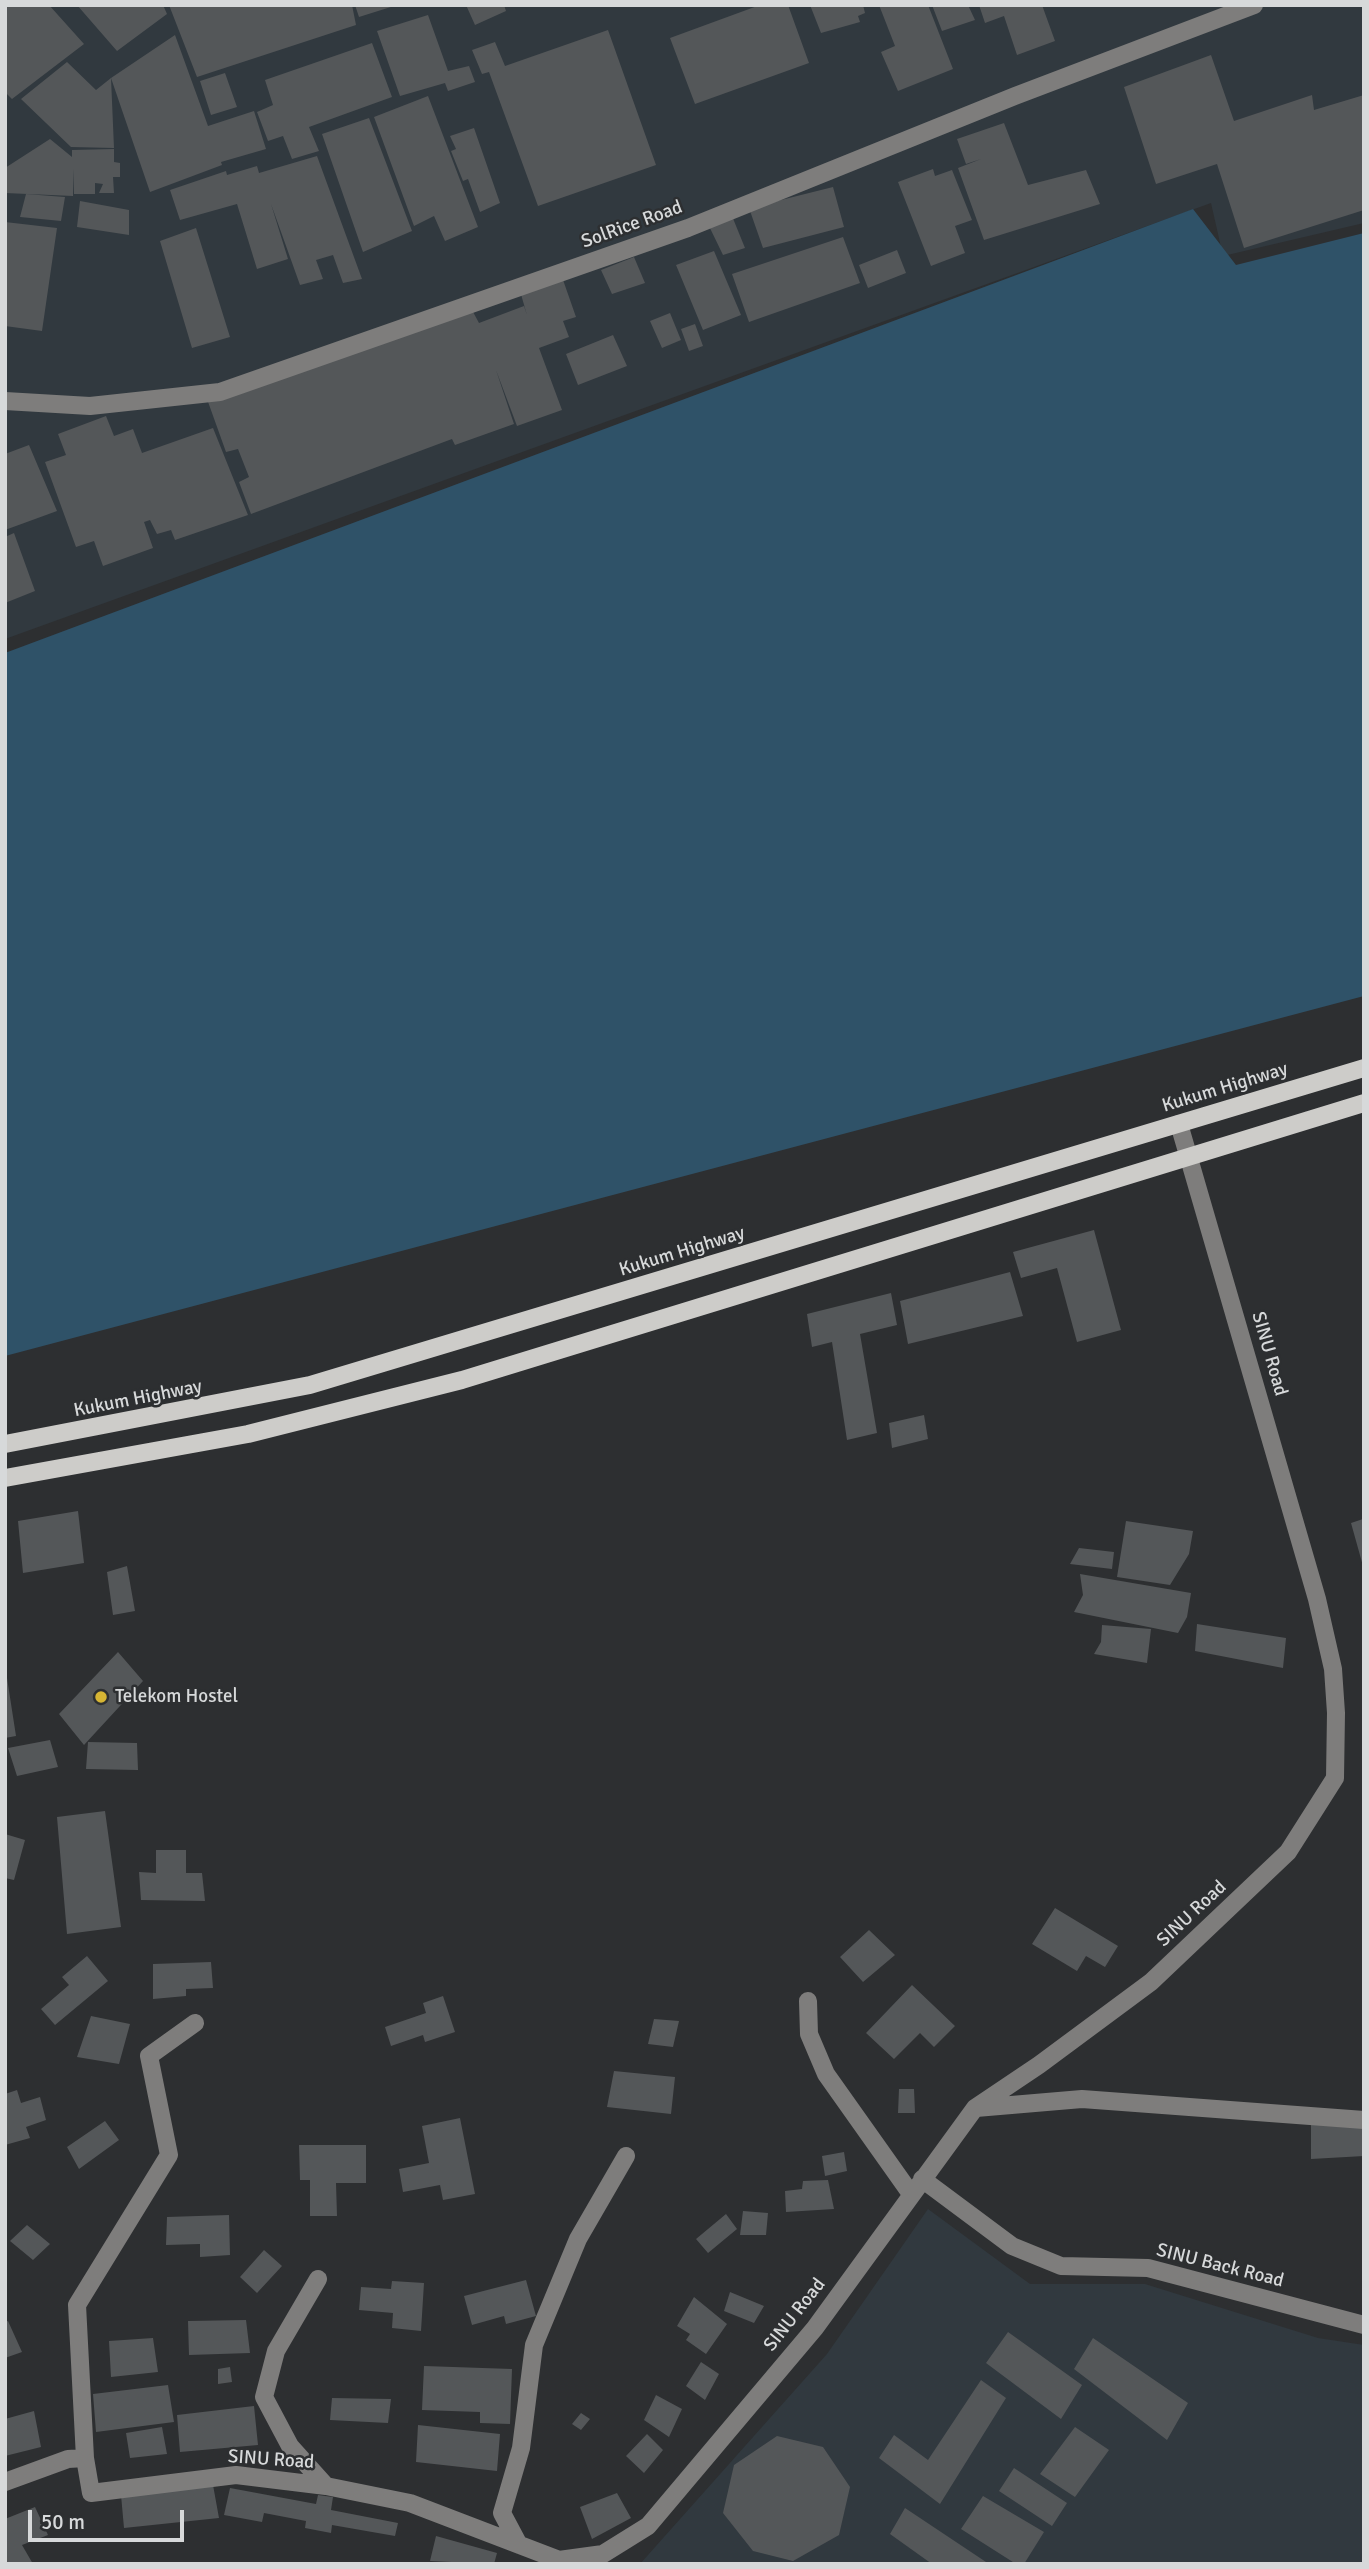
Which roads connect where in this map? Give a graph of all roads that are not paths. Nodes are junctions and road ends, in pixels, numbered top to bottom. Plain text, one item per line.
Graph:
1 (1254, 5) edge
2 (5, 401) edge
3 (1364, 1068) edge
4 (1364, 1103) edge
5 (1179, 1124) junction
6 (1191, 1156) junction
7 (5, 1444) edge
8 (5, 1478) edge
9 (808, 2001) dead end
10 (195, 2023) dead end
11 (975, 2108) junction
12 (1364, 2120) edge
13 (626, 2156) dead end
14 (922, 2179) junction
15 (911, 2194) junction
16 (318, 2279) dead end
17 (1364, 2325) edge
18 (85, 2458) junction
19 (5, 2482) edge
20 (326, 2486) junction
21 (519, 2545) junction
22 (606, 2559) edge

1 - 2 street, SolRice Road
3 - 5 main road, Kukum Highway
4 - 6 main road
5 - 6 street, SINU Road
5 - 7 main road, Kukum Highway
6 - 8 main road
6 - 11 street, SINU Road
9 - 15 street
10 - 18 street
11 - 12 street
11 - 14 street, SINU Road
13 - 21 street
14 - 15 street, SINU Road
14 - 17 street, SINU Back Road
15 - 22 street, SINU Road
16 - 20 street
18 - 19 street
18 - 20 street, SINU Road
20 - 21 street, SINU Road
21 - 22 street, SINU Road

